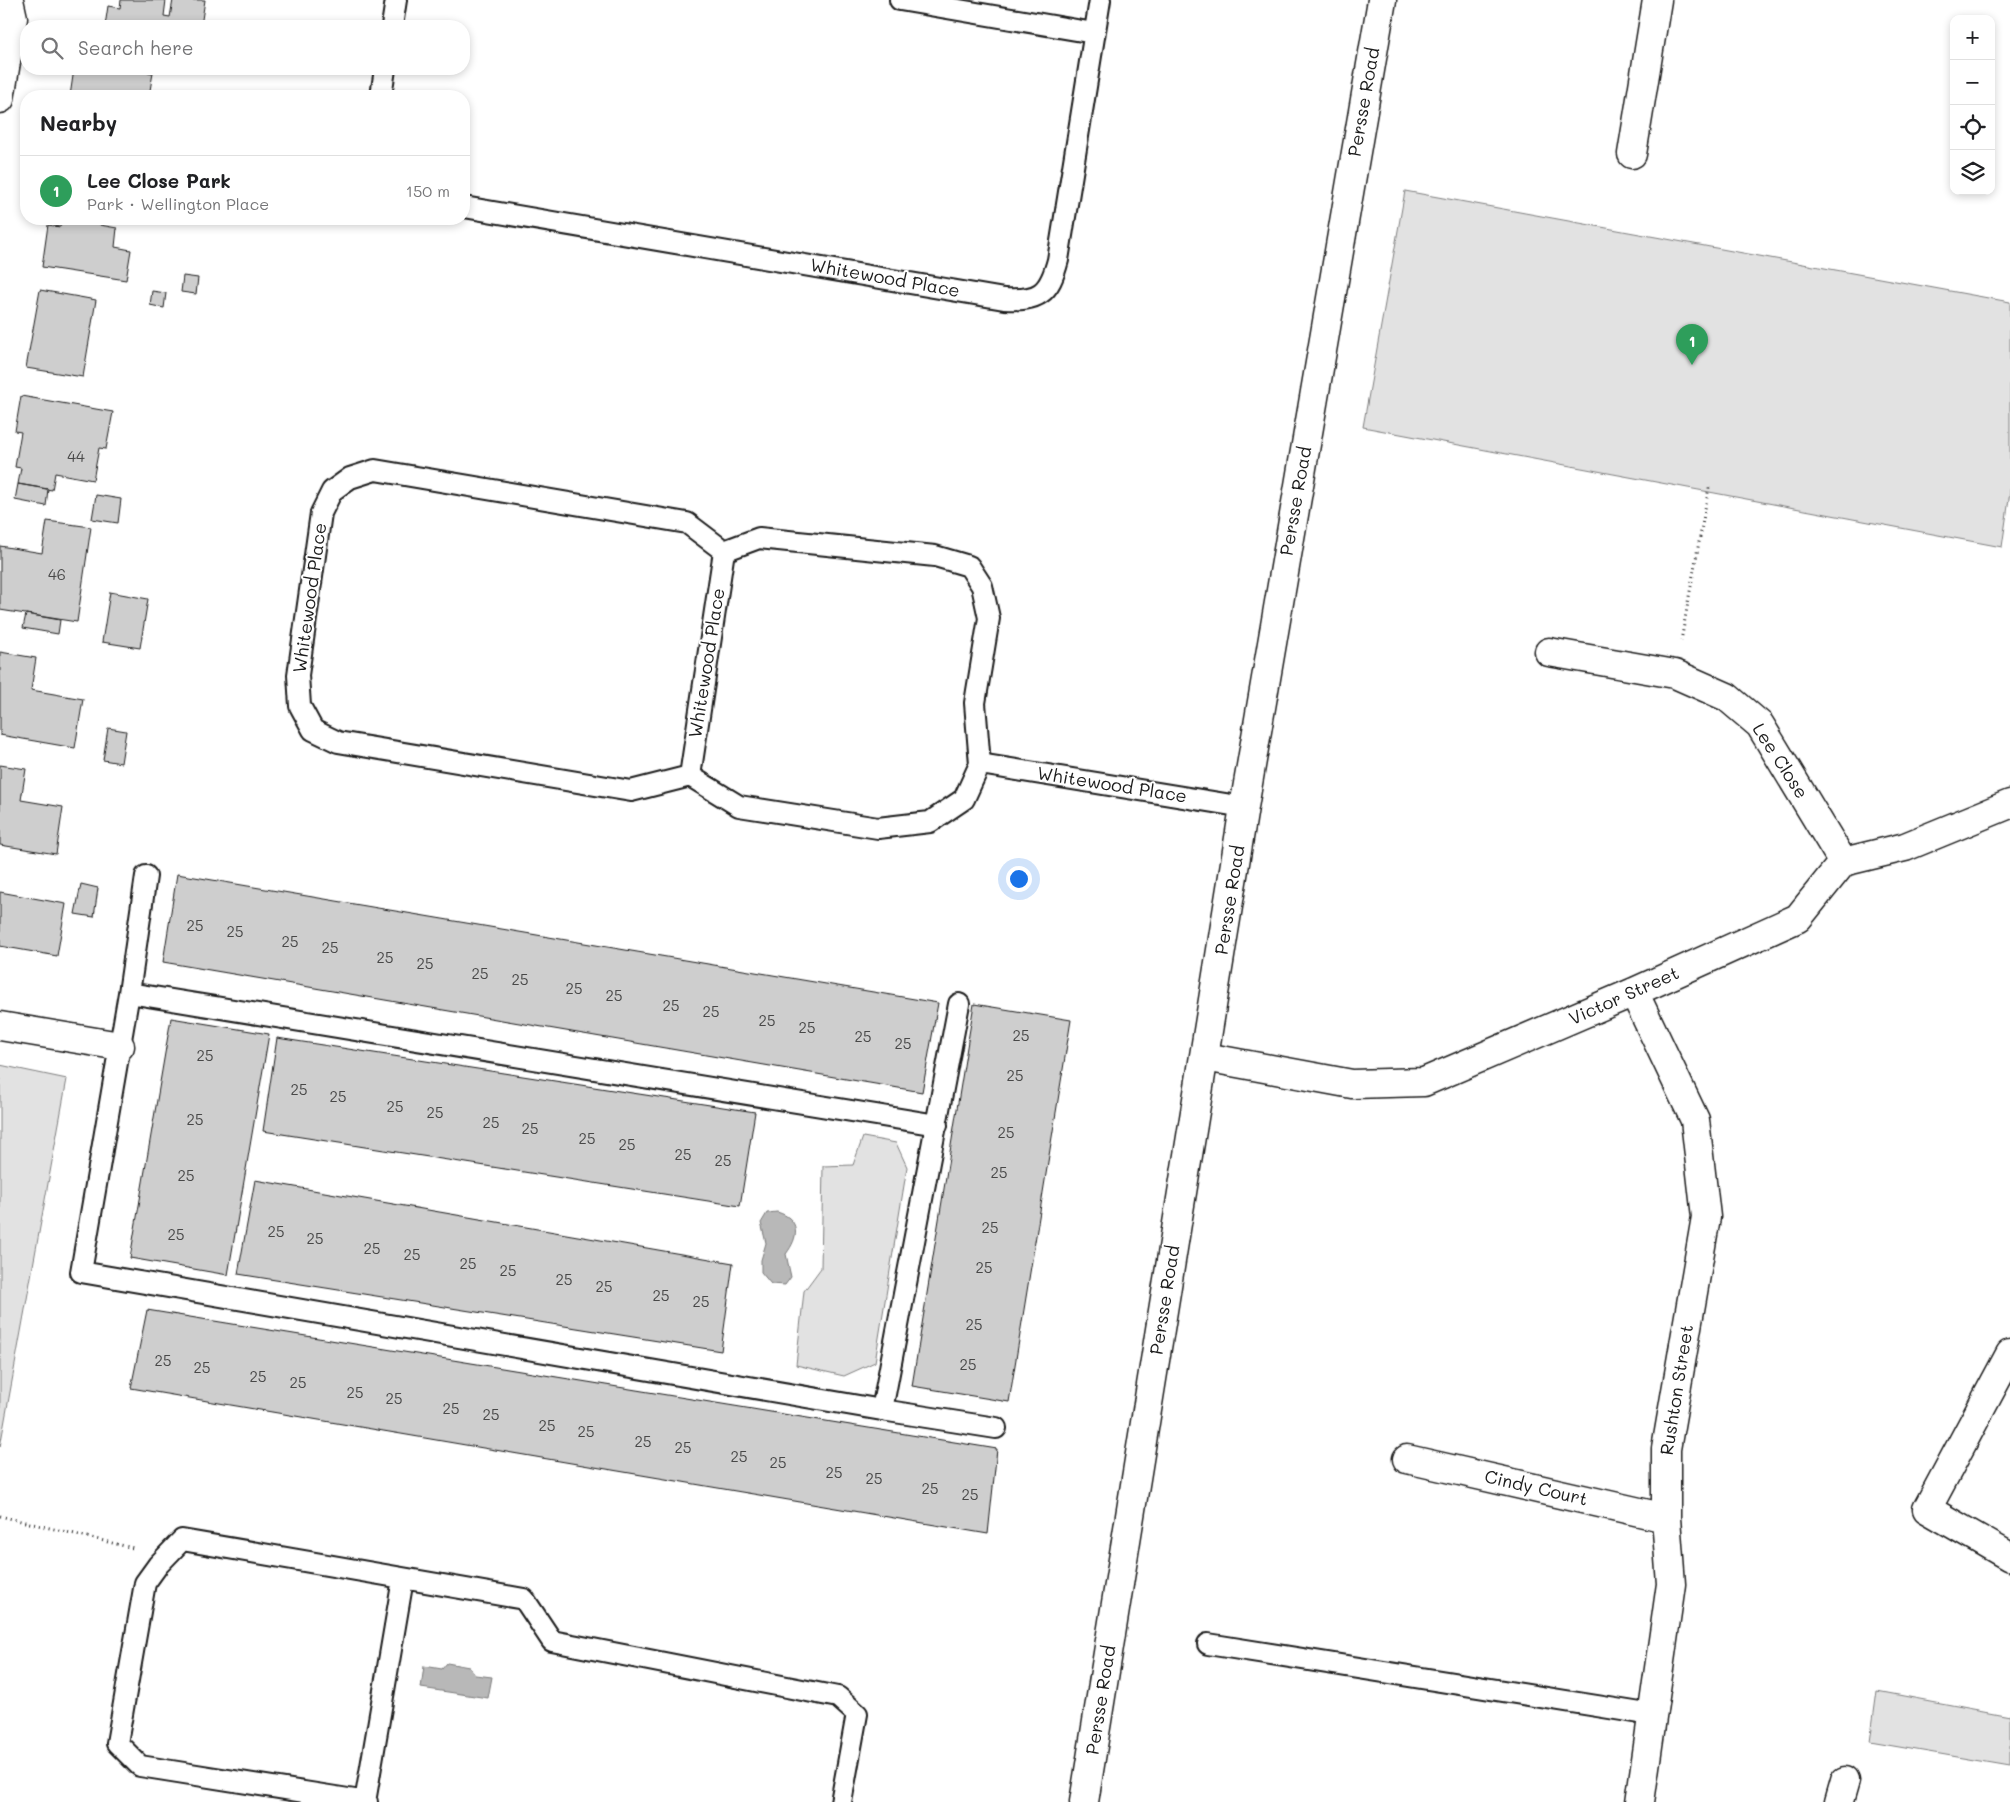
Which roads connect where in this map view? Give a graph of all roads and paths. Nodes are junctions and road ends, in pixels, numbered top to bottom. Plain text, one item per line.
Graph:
1 (9, 0) edge
2 (396, 0) edge
3 (900, 0) edge
4 (1100, 0) edge
5 (1382, 0) edge
6 (1657, 0) edge
7 (393, 20) edge
8 (1094, 33) junction
9 (384, 75) edge
10 (382, 90) edge
11 (0, 99) edge
12 (1632, 154) dead end
13 (470, 208) edge
14 (1709, 487) dead end
15 (724, 551) junction
16 (1549, 652) dead end
17 (1675, 674) junction
18 (980, 764) junction
19 (690, 776) junction
20 (2010, 804) edge
21 (1244, 807) junction
22 (1843, 862) junction
23 (146, 876) dead end
24 (1634, 992) junction
25 (129, 993) junction
26 (959, 1004) dead end
27 (0, 1026) edge
28 (120, 1046) junction
29 (1205, 1057) junction
30 (936, 1125) junction
31 (2010, 1356) edge
32 (882, 1410) junction
33 (996, 1428) dead end
34 (1407, 1459) dead end
35 (0, 1516) edge
36 (1666, 1518) junction
37 (2010, 1557) edge
38 (158, 1565) junction
39 (403, 1579) junction
40 (1208, 1644) dead end
41 (1653, 1715) junction
42 (366, 1802) edge
43 (841, 1802) edge
44 (1084, 1802) edge
45 (1640, 1802) edge

1 - 11 street
2 - 7 lane
3 - 8 lane
4 - 8 lane, Whitewood Place
5 - 21 street, Persse Road
6 - 12 street
8 - 13 lane, Whitewood Place
9 - 10 lane
14 - 17 path
15 - 18 lane
15 - 19 lane, Whitewood Place
15 - 19 lane, Whitewood Place
16 - 17 street, Lee Close
17 - 22 street, Lee Close
18 - 19 lane
18 - 21 lane, Whitewood Place
20 - 22 street
21 - 29 street, Persse Road
22 - 24 street, Victor Street
23 - 25 lane
24 - 29 street, Victor Street
24 - 36 street, Rushton Street
25 - 28 lane
25 - 30 lane
26 - 30 lane
27 - 28 street
28 - 32 lane
29 - 44 street, Persse Road
30 - 32 lane
31 - 37 street
32 - 33 lane
34 - 36 street, Cindy Court
35 - 38 path
36 - 41 street, Rushton Street
38 - 39 lane
38 - 42 lane
39 - 42 lane
39 - 43 lane
40 - 41 lane
41 - 45 street, Rushton Street

